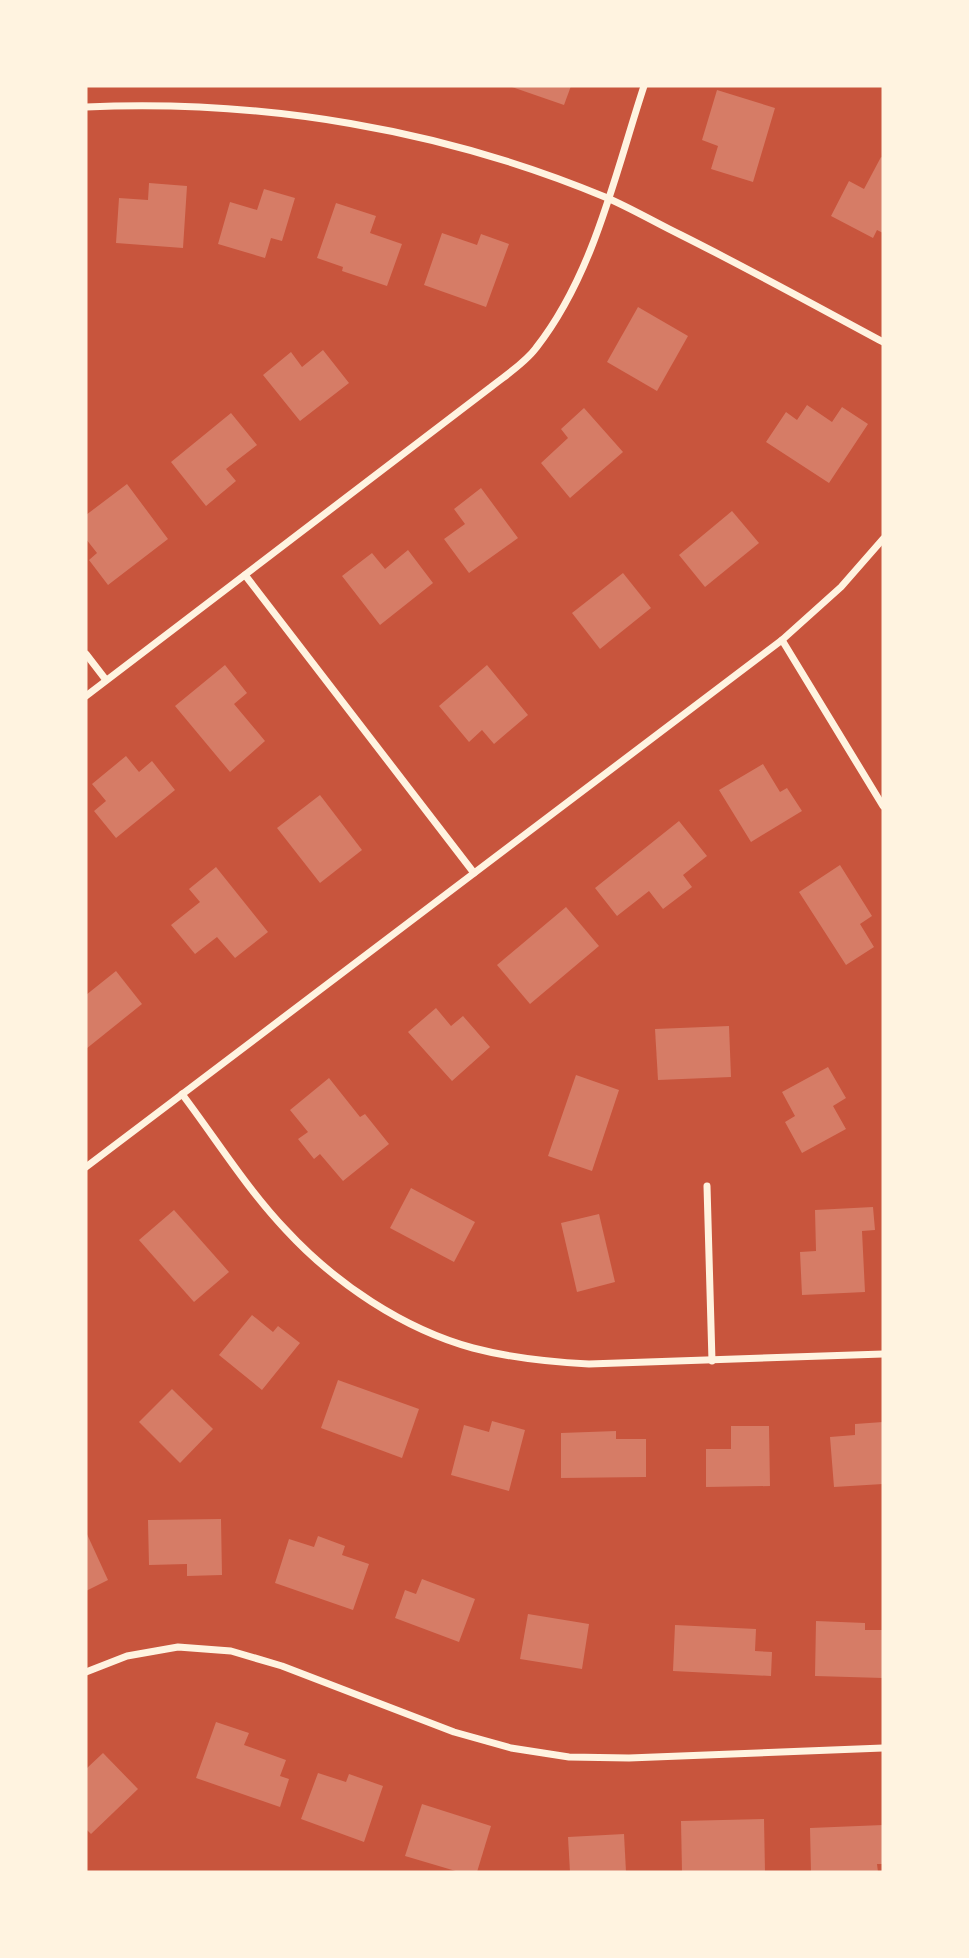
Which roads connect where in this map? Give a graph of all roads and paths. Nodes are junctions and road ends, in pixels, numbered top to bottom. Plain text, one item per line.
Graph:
1 (644, 86) edge
2 (86, 107) edge
3 (607, 198) junction
4 (883, 342) edge
5 (883, 540) edge
6 (245, 575) junction
7 (782, 640) junction
8 (86, 654) edge
9 (106, 680) junction
10 (86, 696) edge
11 (883, 806) edge
12 (474, 873) junction
13 (182, 1094) junction
14 (86, 1167) edge
15 (707, 1186) dead end
16 (883, 1354) edge
17 (712, 1361) junction
18 (86, 1672) edge
19 (883, 1748) edge

1 - 3 street
2 - 3 street
3 - 4 street
3 - 6 street
5 - 7 street
6 - 9 street
6 - 12 street
7 - 11 street
7 - 12 street
8 - 9 street
9 - 10 street
12 - 13 street
13 - 14 street
13 - 17 street
15 - 17 street
16 - 17 street
18 - 19 street

